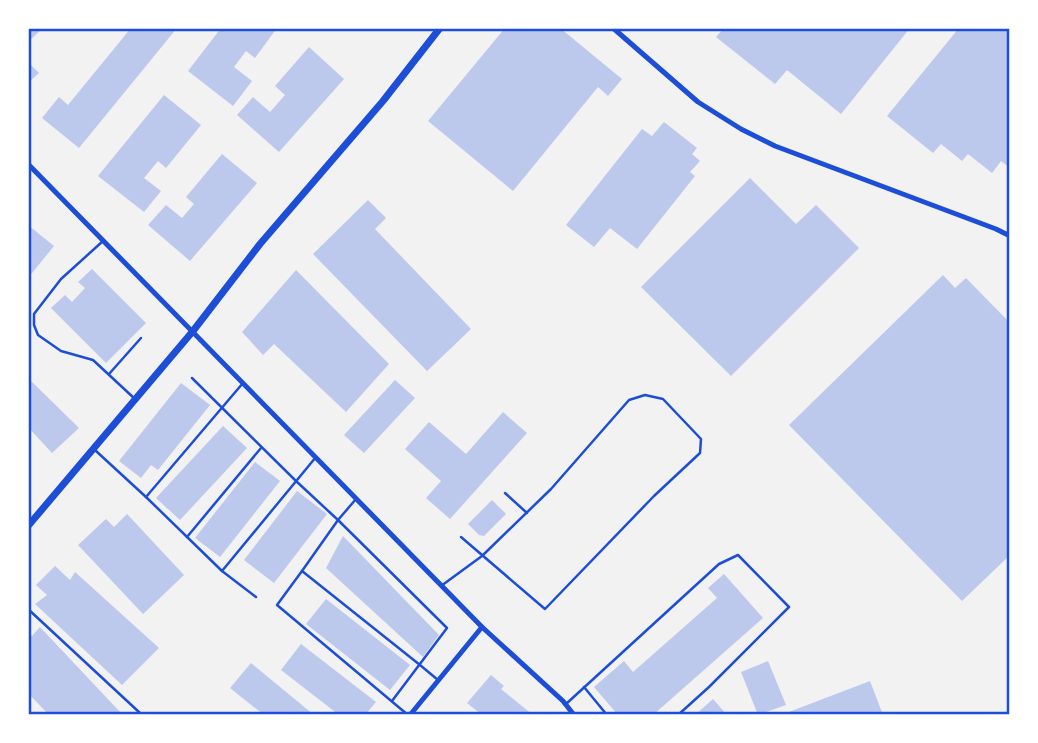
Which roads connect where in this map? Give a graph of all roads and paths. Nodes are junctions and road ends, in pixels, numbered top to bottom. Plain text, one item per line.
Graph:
1 (440, 28) edge
2 (613, 28) edge
3 (28, 164) edge
4 (1010, 236) edge
5 (103, 240) junction
6 (193, 331) junction
7 (141, 338) dead end
8 (109, 374) junction
9 (192, 378) dead end
10 (244, 383) junction
11 (135, 399) junction
12 (223, 408) junction
13 (262, 447) junction
14 (93, 449) junction
15 (316, 457) junction
16 (296, 481) junction
17 (505, 493) dead end
18 (146, 497) junction
19 (356, 499) junction
20 (527, 513) junction
21 (338, 520) junction
22 (28, 526) edge
23 (187, 537) junction
24 (461, 537) dead end
25 (482, 556) junction
26 (302, 570) junction
27 (222, 571) junction
28 (441, 586) junction
29 (256, 597) dead end
30 (28, 609) edge
31 (482, 627) junction
32 (420, 665) junction
33 (438, 680) junction
34 (584, 687) junction
35 (392, 701) junction
36 (566, 704) junction
37 (140, 713) edge
38 (409, 715) edge
39 (574, 715) edge
40 (607, 715) edge
41 (678, 715) edge

1 - 6 street
2 - 4 street
3 - 5 street
5 - 6 street
5 - 8 lane
6 - 10 street
6 - 11 street
7 - 8 lane
8 - 11 lane
9 - 12 lane
10 - 12 lane
10 - 15 street
11 - 14 street
12 - 13 lane
12 - 18 lane
13 - 16 lane
13 - 23 lane
14 - 18 lane
14 - 22 street
15 - 16 lane
15 - 19 street
16 - 21 lane
16 - 27 lane
17 - 20 lane
18 - 23 lane
19 - 21 lane
19 - 28 street
20 - 25 lane
20 - 25 lane
21 - 26 lane
21 - 32 lane
23 - 27 lane
24 - 25 lane
25 - 28 lane
26 - 32 lane
26 - 35 lane
27 - 29 lane
28 - 31 street
30 - 37 lane
31 - 33 street
31 - 36 street
32 - 33 lane
32 - 35 lane
33 - 38 street
34 - 36 lane
34 - 40 lane
34 - 41 lane
35 - 38 lane
36 - 39 street

